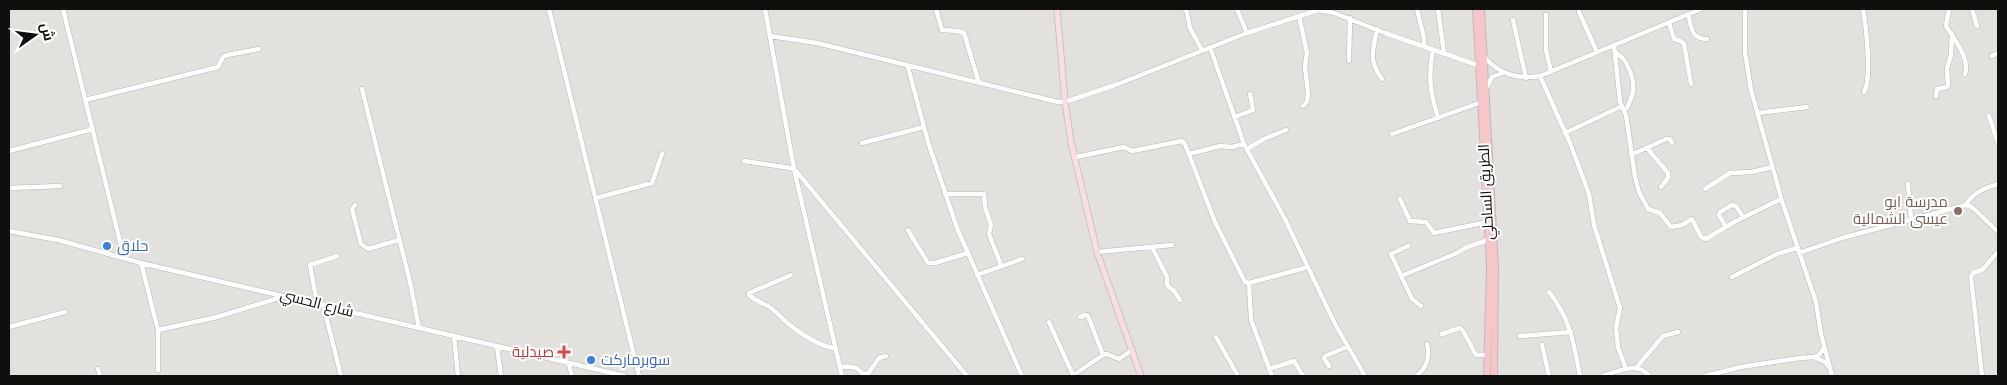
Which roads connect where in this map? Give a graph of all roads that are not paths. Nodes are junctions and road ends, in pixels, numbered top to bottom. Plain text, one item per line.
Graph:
1 (63, 9) edge
2 (549, 9) edge
3 (765, 9) edge
4 (936, 9) edge
5 (1057, 9) edge
6 (1186, 9) edge
7 (1238, 9) edge
8 (1417, 9) edge
9 (1438, 9) edge
10 (1476, 9) edge
11 (1481, 9) edge
12 (1579, 9) edge
13 (1701, 9) edge
14 (1745, 9) edge
15 (1863, 9) edge
16 (1949, 9) edge
17 (1972, 9) edge
18 (1688, 14) junction
19 (1546, 15) dead end
20 (1299, 16) junction
21 (1350, 18) junction
22 (1513, 20) dead end
23 (1669, 22) junction
24 (1977, 26) dead end
25 (1377, 29) junction
26 (1248, 33) junction
27 (1952, 34) junction
28 (770, 36) junction
29 (1707, 39) dead end
30 (1424, 45) junction
31 (1614, 45) junction
32 (1210, 47) junction
33 (259, 49) dead end
34 (1433, 49) junction
35 (1202, 50) junction
36 (1597, 52) junction
37 (1444, 53) junction
38 (1616, 53) junction
39 (1998, 53) edge
40 (1992, 56) dead end
41 (1485, 58) junction
42 (1349, 61) dead end
43 (1480, 66) junction
44 (908, 67) junction
45 (1550, 72) junction
46 (1504, 73) junction
47 (1965, 74) dead end
48 (1540, 76) junction
49 (1526, 78) junction
50 (1382, 79) dead end
51 (979, 83) junction
52 (1691, 84) dead end
53 (1487, 87) junction
54 (362, 89) dead end
55 (1864, 92) dead end
56 (1250, 94) dead end
57 (1936, 96) dead end
58 (86, 100) junction
59 (1065, 102) junction
60 (1482, 102) junction
61 (1304, 106) dead end
62 (1625, 107) junction
63 (1807, 107) dead end
64 (1758, 114) junction
65 (1989, 116) dead end
66 (1235, 117) junction
67 (1438, 118) junction
68 (924, 127) junction
69 (93, 129) junction
70 (1286, 130) dead end
71 (1565, 133) junction
72 (1392, 134) dead end
73 (862, 143) dead end
74 (1672, 143) dead end
75 (1998, 144) edge
76 (1246, 147) junction
77 (1647, 148) junction
78 (9, 151) edge
79 (662, 154) dead end
80 (1189, 154) junction
81 (1631, 154) junction
82 (1076, 157) junction
83 (744, 161) dead end
84 (1772, 167) junction
85 (794, 169) junction
86 (1908, 184) dead end
87 (1998, 184) edge
88 (60, 186) dead end
89 (1661, 187) dead end
90 (9, 188) edge
91 (1704, 189) dead end
92 (945, 194) junction
93 (596, 198) junction
94 (1400, 199) dead end
95 (1781, 199) junction
96 (355, 205) dead end
97 (1966, 205) junction
98 (1744, 217) junction
99 (1912, 220) junction
100 (1488, 222) junction
101 (1726, 227) junction
102 (908, 230) dead end
103 (9, 231) edge
104 (1998, 232) edge
105 (399, 240) junction
106 (1489, 240) junction
107 (1172, 245) dead end
108 (1408, 246) dead end
109 (1152, 247) junction
110 (1798, 250) junction
111 (1097, 252) junction
112 (1998, 252) edge
113 (968, 253) junction
114 (337, 256) dead end
115 (124, 258) junction
116 (1022, 259) dead end
117 (141, 263) junction
118 (1002, 265) junction
119 (1308, 267) junction
120 (791, 275) dead end
121 (978, 275) junction
122 (1401, 276) junction
123 (1732, 277) dead end
124 (1249, 283) junction
125 (1549, 292) dead end
126 (286, 295) junction
127 (1180, 300) dead end
128 (320, 304) junction
129 (1421, 306) dead end
130 (65, 312) dead end
131 (1080, 317) dead end
132 (1049, 322) dead end
133 (9, 327) edge
134 (419, 328) junction
135 (158, 330) junction
136 (1571, 332) junction
137 (1678, 332) dead end
138 (1442, 334) dead end
139 (454, 336) junction
140 (1520, 336) dead end
141 (1216, 337) dead end
142 (1426, 344) dead end
143 (1542, 346) dead end
144 (497, 347) junction
145 (1347, 347) junction
146 (1824, 348) junction
147 (836, 349) junction
148 (1132, 350) junction
149 (1103, 355) junction
150 (1488, 355) junction
151 (886, 356) dead end
152 (1814, 357) junction
153 (569, 364) junction
154 (1328, 366) dead end
155 (840, 367) junction
156 (1636, 368) junction
157 (1830, 368) junction
158 (98, 369) dead end
159 (1269, 369) junction
160 (1626, 369) junction
161 (158, 370) dead end
162 (1075, 375) edge
163 (100, 376) edge
164 (341, 376) edge
165 (458, 376) edge
166 (501, 376) edge
167 (572, 376) edge
168 (626, 376) edge
169 (640, 376) edge
170 (842, 376) edge
171 (967, 376) edge
172 (1022, 376) edge
173 (1141, 376) edge
174 (1238, 376) edge
175 (1272, 376) edge
176 (1303, 376) edge
177 (1365, 376) edge
178 (1416, 376) edge
179 (1487, 376) edge
180 (1494, 376) edge
181 (1549, 376) edge
182 (1580, 376) edge
183 (1603, 376) edge
184 (1649, 376) edge
185 (1705, 376) edge
186 (1832, 376) edge
187 (1982, 376) edge

1 - 58 street
2 - 93 street
3 - 28 street
4 - 51 street
5 - 59 main road
6 - 35 street
7 - 26 street
8 - 30 street
9 - 37 street
10 - 43 highway, الطريق الساحلي
11 - 41 highway, الطريق الساحلي
12 - 36 street
13 - 18 street
14 - 64 street
15 - 55 street
16 - 27 street
17 - 24 street
18 - 23 street
18 - 29 street
19 - 45 street
20 - 21 street
20 - 26 street
20 - 61 street
21 - 25 street
21 - 42 street
22 - 49 street
23 - 31 street
23 - 52 street
25 - 30 street
25 - 50 street
26 - 32 street
27 - 47 street
27 - 57 street
28 - 44 street
28 - 85 street
30 - 34 street
31 - 36 street
31 - 38 street
32 - 35 street
32 - 66 street
33 - 58 street
34 - 37 street
34 - 67 street
35 - 59 street
36 - 45 street
37 - 43 street
38 - 62 street
38 - 62 street
39 - 40 street
41 - 46 street
41 - 53 highway, الطريق الساحلي
43 - 60 highway, الطريق الساحلي
44 - 51 street
44 - 68 street
45 - 48 street
46 - 49 street
46 - 53 street
48 - 49 street
48 - 71 street
51 - 59 street
53 - 180 highway, الطريق الساحلي
54 - 105 street
56 - 66 street
58 - 69 street
59 - 82 main road
60 - 67 street
60 - 100 highway, الطريق الساحلي
62 - 71 street
62 - 81 street
63 - 64 street
64 - 84 street
65 - 75 street
66 - 76 street
67 - 72 street
68 - 73 street
68 - 92 street
69 - 78 street
69 - 115 street
70 - 76 street
71 - 160 street
74 - 77 street
76 - 80 street
76 - 119 street
77 - 81 street
77 - 89 street
79 - 93 street
80 - 82 street
80 - 124 street
81 - 101 street
82 - 111 main road
83 - 85 street
84 - 91 street
84 - 95 street
85 - 147 street
85 - 171 street
86 - 99 street
87 - 97 street
88 - 90 street
92 - 113 street
92 - 118 street
93 - 169 street
94 - 100 street
95 - 98 street
95 - 110 street
96 - 105 street
97 - 99 street
97 - 104 street
98 - 101 street
98 - 101 street
99 - 110 street
100 - 106 highway, الطريق الساحلي
102 - 113 street
103 - 115 street, شارع الحسي
105 - 134 street
106 - 122 street
106 - 150 highway, الطريق الساحلي
107 - 109 street
108 - 122 street
109 - 111 street
109 - 127 street
110 - 123 street
110 - 146 street
111 - 148 main road
112 - 187 street
113 - 121 street
114 - 128 street
115 - 117 street, شارع الحسي
116 - 118 street
117 - 126 street, شارع الحسي
117 - 135 street
118 - 121 street
119 - 124 street
119 - 145 street
120 - 147 street
121 - 172 street
122 - 129 street
124 - 159 street
125 - 136 street
126 - 128 street, شارع الحسي
126 - 135 street
128 - 134 street, شارع الحسي
128 - 164 street
130 - 133 street
131 - 149 street
132 - 162 street
134 - 139 street, شارع الحسي
135 - 161 street
136 - 140 street
136 - 182 street
137 - 156 street
138 - 150 street
139 - 144 street, شارع الحسي
139 - 165 street
141 - 174 street
142 - 178 street
143 - 181 street
144 - 153 street, شارع الحسي
144 - 166 street
145 - 154 street
145 - 177 street
146 - 152 street
146 - 157 street
147 - 155 street
148 - 149 street
148 - 173 main road
149 - 162 street
150 - 179 highway, الطريق الساحلي
151 - 155 street
152 - 157 street
152 - 185 street
153 - 167 street
153 - 168 street, شارع الحسي
155 - 170 street
156 - 160 street
156 - 184 street
157 - 186 street
158 - 163 street
159 - 175 street
159 - 176 street
160 - 183 street

